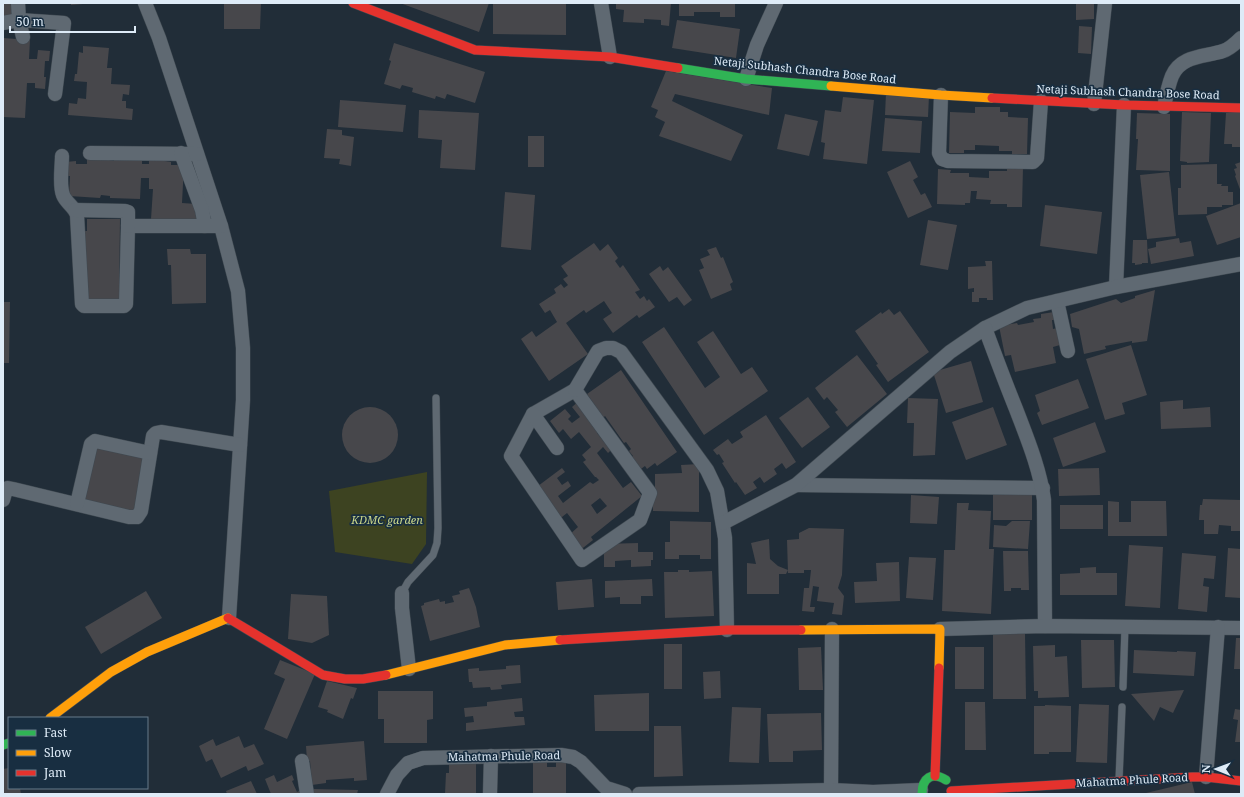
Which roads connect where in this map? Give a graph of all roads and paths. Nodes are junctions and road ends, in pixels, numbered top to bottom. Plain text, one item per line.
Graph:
1 (18, 3) edge
2 (145, 3) edge
3 (353, 3) edge
4 (601, 3) edge
5 (776, 3) edge
6 (1105, 3) edge
7 (19, 20) junction
8 (3, 23) edge
9 (23, 37) dead end
10 (1241, 38) edge
11 (610, 57) junction
12 (746, 79) junction
13 (55, 94) dead end
14 (941, 95) junction
15 (1041, 101) junction
16 (1094, 104) junction
17 (1124, 105) junction
18 (1164, 107) junction
19 (1241, 108) edge
20 (90, 152) dead end
21 (181, 153) junction
22 (197, 154) junction
23 (62, 156) dead end
24 (75, 210) junction
25 (128, 226) junction
26 (205, 226) junction
27 (221, 226) junction
28 (1241, 264) edge
29 (1116, 287) junction
30 (1057, 301) junction
31 (985, 328) junction
32 (1068, 351) dead end
33 (575, 390) junction
34 (436, 398) dead end
35 (533, 414) junction
36 (240, 445) junction
37 (557, 448) dead end
38 (150, 453) junction
39 (796, 485) junction
40 (1043, 488) junction
41 (3, 500) edge
42 (77, 504) junction
43 (723, 523) junction
44 (402, 593) joint
45 (229, 618) junction
46 (1045, 626) junction
47 (1126, 626) junction
48 (1218, 628) junction
49 (1241, 628) edge
50 (832, 629) junction
51 (940, 629) junction
52 (727, 630) junction
53 (409, 669) junction
54 (1123, 687) dead end
55 (1122, 706) dead end
56 (51, 717) edge
57 (491, 756) junction
58 (302, 761) dead end
59 (935, 776) junction
60 (1206, 777) junction
61 (1119, 781) junction
62 (1241, 781) edge
63 (830, 792) edge
64 (921, 792) edge
65 (951, 792) edge
66 (693, 793) edge
67 (873, 793) edge
68 (307, 794) edge
69 (387, 794) edge
70 (490, 794) edge
71 (625, 794) edge
72 (639, 794) edge

1 - 7 street
2 - 22 street
3 - 11 street, Netaji Subhash Chandra Bose Road
4 - 11 street
5 - 12 street
6 - 16 street
7 - 8 street
7 - 9 street
7 - 13 street
10 - 18 street
11 - 12 street, Netaji Subhash Chandra Bose Road
12 - 14 street, Netaji Subhash Chandra Bose Road
14 - 15 street, Netaji Subhash Chandra Bose Road
14 - 15 street
15 - 16 street, Netaji Subhash Chandra Bose Road
16 - 17 street, Netaji Subhash Chandra Bose Road
17 - 18 street, Netaji Subhash Chandra Bose Road
17 - 29 street
18 - 19 street, Netaji Subhash Chandra Bose Road
20 - 21 street
21 - 22 street
21 - 26 street
22 - 27 street
23 - 24 street
24 - 25 street
24 - 25 street
25 - 26 street
26 - 27 street
27 - 36 street
28 - 29 street
29 - 30 street
30 - 31 street
30 - 32 street
31 - 39 street
31 - 40 street
33 - 35 street
33 - 35 street
33 - 43 street
34 - 44 lane
35 - 37 street
36 - 38 street
36 - 45 street
38 - 42 street
38 - 42 street
39 - 40 street
39 - 43 street
40 - 46 street
41 - 42 street
43 - 52 street
44 - 53 street
45 - 53 street
45 - 56 street
46 - 47 street
46 - 51 street
47 - 48 street
47 - 54 lane
48 - 49 street
48 - 60 street
50 - 51 street
50 - 52 street
50 - 63 street
51 - 59 street
52 - 53 street
55 - 61 lane
57 - 69 street, Mahatma Phule Road
57 - 70 street
57 - 71 street, Mahatma Phule Road
58 - 68 street
59 - 64 street
59 - 65 street
60 - 61 street, Mahatma Phule Road
60 - 62 street, Mahatma Phule Road
61 - 65 street, Mahatma Phule Road
63 - 66 street
63 - 67 street
64 - 67 street
66 - 72 street

